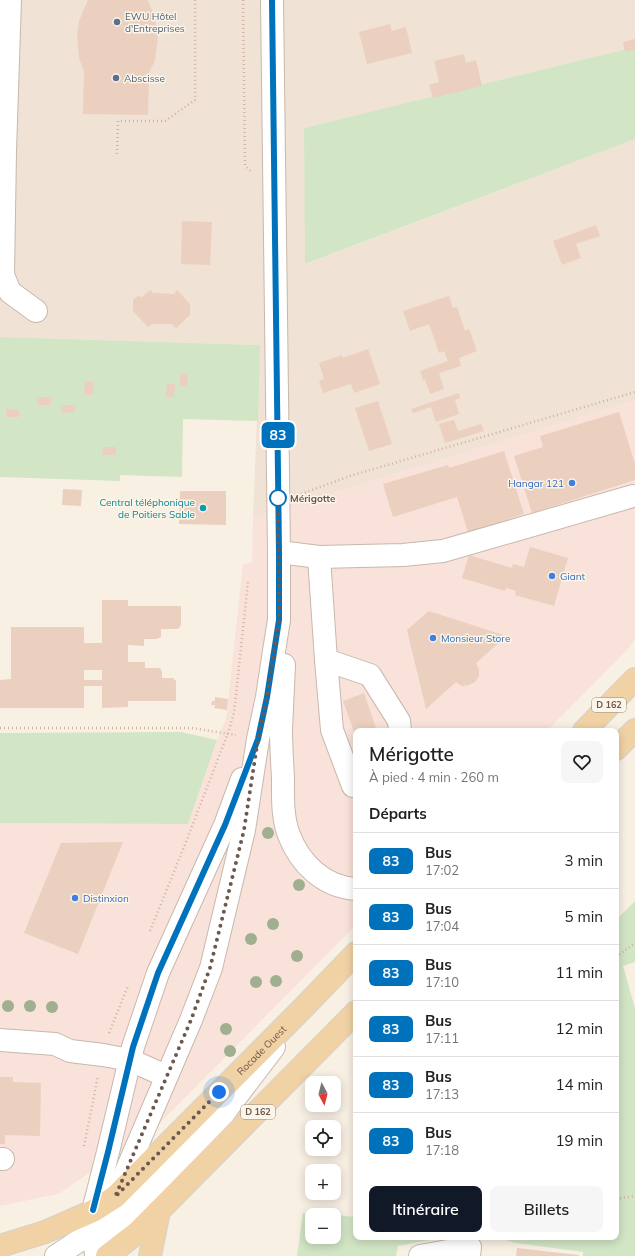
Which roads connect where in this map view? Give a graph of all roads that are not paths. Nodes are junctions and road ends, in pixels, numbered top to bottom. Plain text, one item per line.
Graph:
1 (10, 0) edge
2 (272, 0) edge
3 (36, 312) dead end
4 (633, 496) dead end
5 (279, 552) junction
6 (319, 557) junction
7 (279, 620) junction
8 (326, 660) junction
9 (635, 679) edge
10 (400, 728) edge
11 (587, 728) edge
12 (635, 730) edge
13 (258, 739) junction
14 (619, 746) edge
15 (353, 786) edge
16 (353, 889) edge
17 (353, 956) edge
18 (305, 1006) junction
19 (353, 1015) edge
20 (0, 1040) edge
21 (130, 1060) junction
22 (166, 1076) junction
23 (115, 1197) junction
24 (159, 1211) junction
25 (94, 1221) junction
26 (0, 1246) edge
27 (117, 1246) edge
28 (56, 1256) edge
29 (96, 1256) edge
30 (150, 1256) edge
31 (420, 1256) edge
32 (469, 1256) edge

1 - 3 street
2 - 5 street
4 - 6 street
5 - 6 street
5 - 7 street
6 - 8 street
7 - 13 street
7 - 16 street
8 - 10 street
8 - 15 street
9 - 11 main road, D 162
12 - 14 main road
13 - 21 street
13 - 22 street
17 - 18 main road, Rocade Ouest
18 - 23 main road, Rocade Ouest
18 - 27 street
19 - 24 main road, D 162
20 - 21 street
21 - 22 street
21 - 25 street
22 - 23 street
23 - 25 main road, Rocade Ouest
23 - 27 street
24 - 27 main road, D 162
24 - 30 main road
25 - 26 main road, Rocade Ouest
25 - 28 street
25 - 29 street
31 - 32 street

